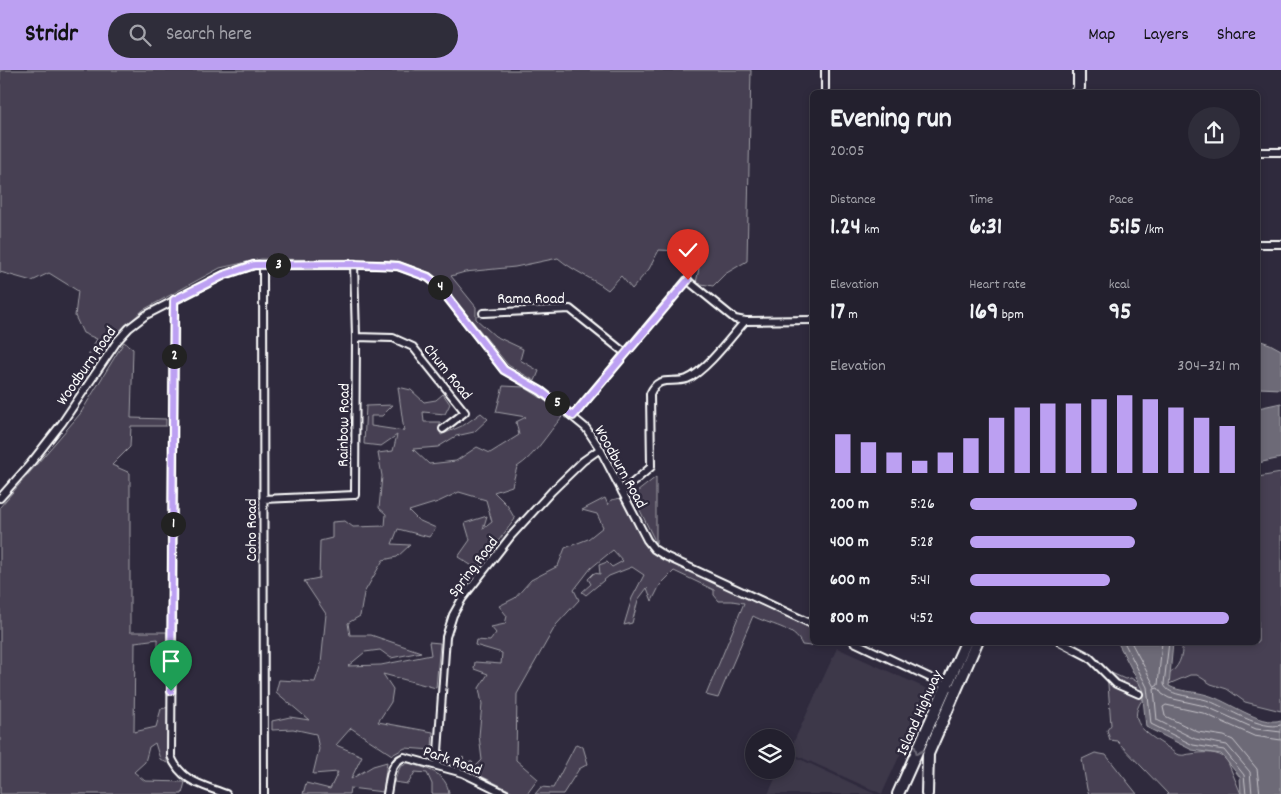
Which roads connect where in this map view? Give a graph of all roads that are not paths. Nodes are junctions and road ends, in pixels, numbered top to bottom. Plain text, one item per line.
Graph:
1 (825, 70) edge
2 (1079, 70) edge
3 (825, 90) edge
4 (1079, 90) edge
5 (1260, 152) edge
6 (1281, 152) edge
7 (1260, 244) edge
8 (1281, 244) edge
9 (354, 264) junction
10 (263, 265) junction
11 (174, 300) junction
12 (483, 313) dead end
13 (810, 320) edge
14 (745, 321) junction
15 (356, 337) junction
16 (625, 353) junction
17 (573, 416) junction
18 (443, 429) dead end
19 (600, 450) junction
20 (622, 492) junction
21 (0, 498) edge
22 (264, 499) junction
23 (810, 623) edge
24 (860, 645) edge
25 (965, 645) edge
26 (975, 645) edge
27 (1066, 645) edge
28 (951, 687) junction
29 (1139, 694) dead end
30 (437, 766) junction
31 (226, 794) edge
32 (264, 794) edge
33 (386, 794) edge
34 (506, 794) edge
35 (898, 794) edge
36 (927, 794) edge

1 - 3 street
2 - 4 main road
5 - 6 street
7 - 8 street
9 - 10 street, Woodburn Road
9 - 15 street, Rainbow Road
9 - 17 street, Woodburn Road
10 - 11 street, Woodburn Road
10 - 22 street, Coho Road
11 - 21 street, Woodburn Road
11 - 31 street
12 - 16 street, Rama Road
13 - 14 street
14 - 16 street
14 - 20 street
15 - 18 street, Chum Road
15 - 22 street, Rainbow Road
16 - 17 street
17 - 19 street, Woodburn Road
19 - 20 street, Woodburn Road
19 - 30 street, Spring Road
20 - 23 street, Woodburn Road
22 - 32 street, Coho Road
24 - 28 street
25 - 28 main road, Island Highway
26 - 28 main road, Island Highway
27 - 29 street
28 -> 35 main road, Island Highway
28 - 36 main road, Island Highway
30 - 33 street, Park Road
30 - 34 street, Park Road

